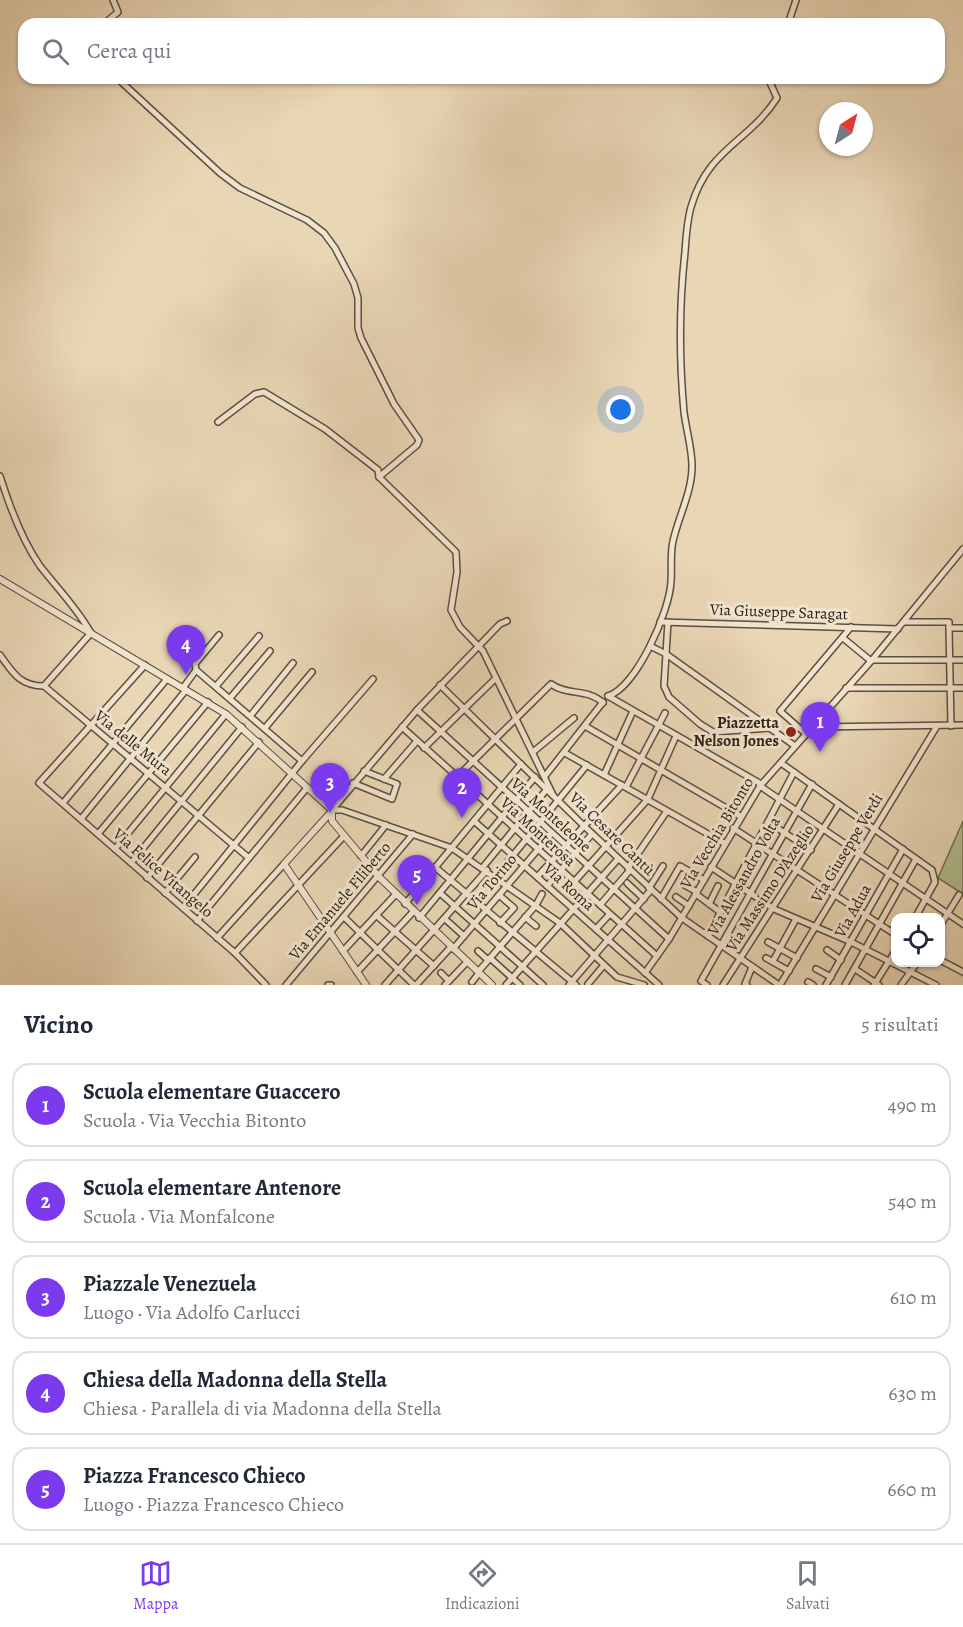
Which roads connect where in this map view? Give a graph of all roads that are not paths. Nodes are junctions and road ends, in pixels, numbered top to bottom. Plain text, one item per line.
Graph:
1 (113, 0) edge
2 (796, 0) edge
3 (111, 18) edge
4 (790, 18) edge
5 (124, 84) edge
6 (771, 84) edge
7 (218, 422) dead end
8 (0, 476) edge
9 (379, 477) junction
10 (963, 549) edge
11 (0, 579) edge
12 (507, 621) dead end
13 (660, 622) junction
14 (668, 622) junction
15 (904, 622) junction
16 (851, 627) junction
17 (949, 628) junction
18 (963, 628) edge
19 (898, 629) junction
20 (91, 633) junction
21 (219, 635) dead end
22 (260, 636) dead end
23 (843, 638) junction
24 (478, 646) junction
25 (652, 647) junction
26 (270, 651) dead end
27 (666, 654) junction
28 (0, 655) edge
29 (871, 660) junction
30 (950, 660) junction
31 (963, 660) edge
32 (293, 663) dead end
33 (145, 665) junction
34 (196, 670) junction
35 (312, 672) dead end
36 (496, 678) junction
37 (168, 679) junction
38 (373, 679) dead end
39 (440, 685) junction
40 (44, 686) junction
41 (217, 686) junction
42 (846, 688) junction
43 (950, 688) junction
44 (963, 688) edge
45 (185, 689) junction
46 (608, 696) junction
47 (231, 698) junction
48 (208, 702) junction
49 (603, 703) junction
50 (465, 709) junction
51 (417, 710) junction
52 (633, 711) junction
53 (665, 713) dead end
54 (226, 714) junction
55 (251, 715) junction
56 (516, 718) junction
57 (574, 718) dead end
58 (963, 725) edge
59 (90, 726) junction
60 (585, 726) junction
61 (658, 726) junction
62 (937, 726) junction
63 (951, 726) junction
64 (242, 727) junction
65 (402, 727) junction
66 (813, 727) junction
67 (265, 728) junction
68 (770, 728) junction
69 (441, 732) junction
70 (806, 734) junction
71 (676, 736) junction
72 (495, 739) junction
73 (417, 741) junction
74 (259, 742) junction
75 (112, 744) junction
76 (616, 745) junction
77 (795, 747) junction
78 (424, 748) junction
79 (533, 752) junction
80 (565, 753) junction
81 (130, 759) junction
82 (641, 759) junction
83 (302, 761) junction
84 (472, 762) junction
85 (781, 763) junction
86 (521, 764) junction
87 (586, 765) junction
88 (660, 770) junction
89 (364, 771) junction
90 (794, 772) junction
91 (148, 773) junction
92 (292, 774) junction
93 (604, 775) junction
94 (545, 776) junction
95 (457, 777) junction
96 (534, 777) junction
97 (384, 779) junction
98 (353, 783) junction
99 (812, 784) junction
100 (760, 785) junction
101 (624, 786) junction
102 (165, 787) junction
103 (501, 788) junction
104 (306, 789) junction
105 (547, 789) junction
106 (553, 795) junction
107 (648, 800) junction
108 (780, 800) junction
109 (182, 801) junction
110 (516, 801) junction
111 (559, 801) junction
112 (63, 803) junction
113 (839, 804) junction
114 (488, 805) junction
115 (332, 810) junction
116 (667, 810) junction
117 (796, 811) junction
118 (528, 812) junction
119 (199, 815) junction
120 (740, 816) junction
121 (502, 818) junction
122 (81, 819) junction
123 (474, 821) junction
124 (768, 822) junction
125 (540, 823) junction
126 (386, 825) junction
127 (583, 825) junction
128 (733, 828) junction
129 (514, 829) junction
130 (874, 829) junction
131 (824, 830) junction
132 (784, 832) junction
133 (552, 833) junction
134 (98, 834) junction
135 (413, 834) junction
136 (490, 834) junction
137 (592, 834) junction
138 (344, 836) junction
139 (526, 839) junction
140 (724, 843) junction
141 (756, 843) junction
142 (234, 845) junction
143 (502, 845) junction
144 (565, 845) junction
145 (606, 847) junction
146 (452, 848) junction
147 (115, 849) junction
148 (538, 849) junction
149 (903, 849) junction
150 (811, 850) junction
151 (772, 853) junction
152 (858, 853) junction
153 (575, 854) junction
154 (513, 855) junction
155 (361, 856) junction
156 (195, 857) dead end
157 (249, 858) junction
158 (470, 859) junction
159 (618, 859) junction
160 (916, 859) junction
161 (551, 861) junction
162 (131, 863) junction
163 (284, 864) junction
164 (525, 866) junction
165 (588, 866) junction
166 (663, 866) dead end
167 (711, 867) junction
168 (436, 868) junction
169 (485, 868) junction
170 (629, 869) junction
171 (561, 870) junction
172 (798, 870) junction
173 (889, 874) junction
174 (496, 876) junction
175 (379, 877) junction
176 (537, 877) junction
177 (147, 878) junction
178 (601, 878) junction
179 (704, 880) junction
180 (451, 881) junction
181 (574, 882) junction
182 (627, 883) dead end
183 (735, 883) junction
184 (508, 884) junction
185 (683, 884) dead end
186 (902, 884) junction
187 (298, 885) junction
188 (547, 886) junction
189 (718, 886) dead end
190 (613, 889) junction
191 (650, 889) junction
192 (440, 892) junction
193 (165, 893) junction
194 (696, 893) junction
195 (751, 893) junction
196 (396, 894) junction
197 (466, 894) junction
198 (542, 894) dead end
199 (587, 894) junction
200 (834, 894) junction
201 (499, 895) junction
202 (959, 895) dead end
203 (676, 897) dead end
204 (644, 899) junction
205 (661, 899) junction
206 (926, 899) junction
207 (405, 904) junction
208 (709, 904) junction
209 (536, 905) junction
210 (600, 905) junction
211 (456, 906) junction
212 (689, 906) junction
213 (183, 908) junction
214 (573, 909) junction
215 (635, 909) junction
216 (774, 909) junction
217 (486, 911) junction
218 (413, 912) junction
219 (720, 912) junction
220 (918, 913) edge
221 (948, 913) junction
222 (376, 915) junction
223 (608, 916) dead end
224 (866, 916) junction
225 (525, 917) junction
226 (345, 918) junction
227 (419, 918) junction
228 (445, 918) junction
229 (682, 918) junction
230 (945, 918) edge
231 (796, 919) junction
232 (197, 921) junction
233 (500, 923) junction
234 (475, 924) junction
235 (560, 924) junction
236 (622, 924) junction
237 (963, 924) edge
238 (880, 925) junction
239 (536, 926) dead end
240 (815, 928) junction
241 (596, 929) junction
242 (395, 932) junction
243 (434, 932) junction
244 (891, 932) edge
245 (360, 933) junction
246 (512, 933) junction
247 (331, 934) junction
248 (465, 936) junction
249 (708, 936) junction
250 (217, 938) junction
251 (669, 939) junction
252 (609, 940) junction
253 (768, 942) dead end
254 (851, 942) junction
255 (721, 945) junction
256 (500, 946) junction
257 (452, 948) junction
258 (780, 948) junction
259 (378, 950) junction
260 (827, 950) dead end
261 (867, 950) junction
262 (343, 951) junction
263 (417, 951) junction
264 (478, 951) dead end
265 (535, 952) junction
266 (235, 953) junction
267 (594, 955) junction
268 (657, 956) junction
269 (891, 957) edge
270 (766, 958) dead end
271 (797, 958) junction
272 (489, 959) junction
273 (740, 959) junction
274 (841, 960) junction
275 (889, 960) junction
276 (772, 961) junction
277 (467, 962) junction
278 (945, 963) edge
279 (604, 965) junction
280 (434, 966) junction
281 (522, 967) junction
282 (752, 967) junction
283 (914, 967) edge
284 (816, 969) dead end
285 (855, 969) junction
286 (399, 970) junction
287 (789, 971) junction
288 (911, 971) junction
289 (357, 972) junction
290 (963, 972) edge
291 (441, 973) dead end
292 (478, 973) junction
293 (645, 974) junction
294 (512, 978) junction
295 (472, 982) dead end
296 (830, 982) edge
297 (447, 983) edge
298 (572, 984) edge
299 (588, 984) edge
300 (704, 984) edge
301 (876, 984) edge
302 (266, 985) edge
303 (286, 985) edge
304 (366, 985) edge
305 (384, 985) edge
306 (415, 985) edge
307 (492, 985) edge
308 (506, 985) edge
309 (520, 985) edge
310 (543, 985) edge
311 (644, 985) edge
312 (659, 985) edge
313 (723, 985) edge
314 (747, 985) edge
315 (780, 985) edge
316 (845, 985) edge
317 (901, 985) edge
318 (936, 985) edge

1 - 3 street
2 - 4 street
5 - 9 street
6 - 13 street
7 - 9 street
8 - 20 street
9 - 24 street
10 - 15 street, Via Vecchia Bitonto
11 - 20 street
12 - 24 street
13 - 14 street, Via Giuseppe Saragat
13 - 25 street
14 - 16 street, Via Giuseppe Saragat
14 - 27 street
15 - 17 street
15 - 19 street, Via Vecchia Bitonto
16 - 19 street, Via Giuseppe Saragat
16 - 23 street
17 - 18 street
17 - 30 street
19 - 29 street, Via Vecchia Bitonto
20 - 33 street
20 - 40 street
21 - 34 street
22 - 41 street
23 - 29 street
23 - 70 street
24 - 36 street
24 - 39 street
25 - 27 street
25 - 46 street
26 - 47 street
27 - 68 street
27 - 68 street
28 - 40 street, Via delle Mura
29 - 30 street
29 - 42 street, Via Vecchia Bitonto
30 - 31 street
30 - 43 street
32 - 55 street
33 - 37 street
33 - 59 street
34 - 41 street
34 - 45 street
35 - 67 street
36 - 50 street
36 - 56 street
37 - 45 street
37 - 75 street
38 - 83 street
39 - 50 street, Via Cesare Cantù
39 - 51 street
40 - 59 street, Via delle Mura
41 - 47 street
42 - 43 street
42 - 66 street, Via Vecchia Bitonto
43 - 44 street
43 - 63 street
45 - 48 street
45 - 81 street
46 - 49 street
46 - 52 street
47 - 55 street
48 - 54 street
48 - 91 street
49 - 56 street
49 - 60 street
50 - 69 street
50 - 72 street, Via Cesare Cantù
51 - 65 street
51 - 69 street, Via Monteleone
52 - 61 street
52 - 76 street
53 - 61 street
54 - 64 street
54 - 102 street
55 - 67 street
56 - 72 street
56 - 79 street
57 - 79 street
58 - 63 street
59 - 75 street, Via delle Mura
59 - 112 street, Via Felice Vitangelo
60 - 76 street
60 - 80 street
61 - 71 street
61 - 82 street
62 - 63 street
62 - 66 street
62 - 130 street, Via Giuseppe Verdi
64 - 74 street
64 - 109 street
65 - 73 street, Via Monterosa
65 - 89 street
66 - 70 street, Via Vecchia Bitonto
67 - 83 street
68 - 77 street
69 - 78 street
69 - 84 street, Via Monteleone
70 - 77 street, Via Vecchia Bitonto
71 - 88 street
71 - 100 street
72 - 84 street
72 - 86 street, Via Cesare Cantù
73 - 78 street, Via Monterosa
73 - 97 street
74 - 92 street
74 - 119 street
75 - 81 street, Via delle Mura
75 - 112 street
76 - 82 street
76 - 93 street
77 - 85 street, Via Vecchia Bitonto
78 - 95 street, Via Monterosa
79 - 94 street
80 - 87 street
80 - 94 street
81 - 91 street, Via delle Mura
81 - 122 street
82 - 88 street
82 - 101 street
83 - 92 street
84 - 95 street
84 - 103 street, Via Monteleone
85 - 90 street
85 - 100 street, Via Vecchia Bitonto
86 - 96 street, Via Cesare Cantù
86 - 103 street
87 - 93 street
87 - 111 street
88 - 107 street
88 - 120 street
89 - 97 street
89 - 98 street
90 - 99 street
90 - 108 street
91 - 102 street, Via delle Mura
91 - 134 street
92 - 104 street
92 - 142 street
93 - 101 street
94 - 106 street
95 - 114 street, Via Monterosa
96 - 105 street, Via Cesare Cantù
96 - 110 street
97 - 98 street
98 - 115 street
99 - 113 street
99 - 117 street, Via Alessandro Volta
100 - 108 street
100 - 120 street, Via Vecchia Bitonto
101 - 107 street
101 - 127 street
102 - 109 street, Via delle Mura
102 - 147 street
103 - 110 street, Via Monteleone
103 - 114 street
104 - 115 street
104 - 157 street
105 - 106 street, Via Cesare Cantù
105 - 118 street
106 - 111 street, Via Cesare Cantù
107 - 116 street
107 - 145 street
108 - 117 street
108 - 124 street
109 - 119 street, Via delle Mura
109 - 162 street
110 - 118 street, Via Monteleone
110 - 121 street
111 - 125 street
111 - 127 street, Via Cesare Cantù
112 - 122 street, Via Felice Vitangelo
113 - 130 street
113 - 131 street, Via Massimo D'Azeglio
114 - 121 street, Via Monterosa
114 - 123 street
115 - 126 street
115 - 138 street
115 - 163 street
116 - 140 street
116 - 170 street
117 - 131 street
117 - 132 street, Via Alessandro Volta
118 - 125 street, Via Monteleone
118 - 129 street
119 - 142 street, Via delle Mura
119 - 177 street
120 - 128 street, Via Vecchia Bitonto
121 - 129 street, Via Monterosa
121 - 136 street
122 - 134 street, Via Felice Vitangelo
123 - 136 street, Via Roma
123 - 146 street
124 - 132 street
124 - 141 street
125 - 133 street, Via Monteleone
125 - 139 street
126 - 135 street
126 - 155 street
127 - 137 street, Via Cesare Cantù
127 - 144 street
128 - 140 street, Via Vecchia Bitonto
128 - 141 street
129 - 139 street, Via Monterosa
129 - 143 street
130 - 149 street
130 - 152 street, Via Giuseppe Verdi
131 - 150 street, Via Massimo D'Azeglio
131 - 152 street
132 - 150 street
132 - 151 street, Via Alessandro Volta
133 - 144 street, Via Monteleone
133 - 148 street, Via Torino
134 - 147 street, Via Felice Vitangelo
135 - 146 street
135 - 175 street, Via Emanuele Filiberto
136 - 143 street, Via Roma
136 - 158 street
137 - 145 street, Via Cesare Cantù
137 - 153 street
138 - 155 street
138 - 187 street
139 - 148 street, Via Monterosa
139 - 154 street
140 - 167 street, Via Vecchia Bitonto
141 - 151 street
141 - 183 street
142 - 157 street, Via delle Mura
142 - 213 street
143 - 154 street, Via Roma
143 - 169 street
144 - 153 street, Via Monteleone
144 - 161 street
145 - 159 street, Via Cesare Cantù
145 - 165 street
146 - 158 street
146 - 168 street
147 - 162 street, Via Felice Vitangelo
148 - 161 street, Via Monterosa
148 - 164 street, Via Torino
149 - 160 street
149 - 173 street, Via Adua
150 - 172 street, Via Massimo D'Azeglio
151 - 172 street
151 - 195 street, Via Alessandro Volta
152 - 173 street
152 - 200 street, Via Giuseppe Verdi
153 - 165 street, Via Monteleone
153 - 171 street
154 - 164 street, Via Roma
154 - 174 street
155 - 175 street
156 - 193 street
157 - 232 street
158 - 169 street
158 - 180 street
159 - 170 street, Via Cesare Cantù
159 - 178 street
160 - 186 street
160 - 206 street
161 - 171 street, Via Monterosa
161 - 176 street
162 - 177 street, Via Felice Vitangelo
163 - 187 street
163 - 250 street
164 - 176 street, Via Roma
164 - 184 street, Via Torino
165 - 178 street, Via Monteleone
165 - 181 street
166 - 191 street
167 - 179 street, Via Vecchia Bitonto
167 - 183 street
168 - 180 street
168 - 207 street
169 - 174 street
169 - 197 street
170 - 190 street
170 - 191 street, Via Cesare Cantù
171 - 181 street, Via Monterosa
171 - 188 street
172 - 200 street
172 - 216 street, Via Massimo D'Azeglio
173 - 186 street
173 - 224 street, Via Adua
174 - 184 street
175 - 196 street
175 - 226 street, Via Emanuele Filiberto
176 - 188 street, Via Roma
177 - 193 street, Via Felice Vitangelo
178 - 190 street, Via Monteleone
178 - 199 street
179 - 194 street, Via Vecchia Bitonto
179 - 205 street
180 - 192 street
180 - 197 street
181 - 199 street, Via Monterosa
182 - 204 street
183 - 195 street
183 - 219 street
184 - 201 street, Via Torino
184 - 209 street
185 - 194 street
186 - 206 street
186 - 238 street
187 - 247 street
187 - 266 street
188 - 214 street, Via Roma
189 - 208 street
190 - 210 street
190 - 215 street, Via Monteleone
191 - 204 street
191 - 205 street, Via Cesare Cantù
192 - 211 street
192 - 227 street
193 - 213 street, Via Felice Vitangelo
194 - 208 street
194 - 212 street, Via Vecchia Bitonto
195 - 216 street
195 - 255 street, Via Alessandro Volta
196 - 207 street
196 - 222 street
197 - 211 street
197 - 217 street
198 - 209 street
199 - 210 street, Via Monterosa
199 - 214 street
200 - 224 street
200 - 240 street, Via Giuseppe Verdi
201 - 217 street, Via Torino
201 - 233 street
202 - 221 street
203 - 212 street
204 - 215 street
205 - 229 street, Via Cesare Cantù
206 - 220 street
206 - 221 street
207 - 218 street
208 - 219 street
209 - 225 street
209 - 235 street
210 - 236 street, Via Monterosa
211 - 228 street
211 - 234 street
212 - 229 street, Via Vecchia Bitonto
213 - 232 street, Via Felice Vitangelo
214 - 235 street
214 - 241 street, Via Roma
215 - 236 street
215 - 251 street, Via Monteleone
216 - 231 street
216 - 273 street, Via Massimo D'Azeglio
217 - 233 street
217 - 234 street, Via Torino
218 - 227 street
218 - 242 street
219 - 249 street
221 - 230 street
221 - 237 street
222 - 242 street
222 - 245 street
223 - 241 street
224 - 238 street
224 - 254 street, Via Adua
225 - 239 street
225 - 246 street
226 - 245 street
226 - 247 street, Via Emanuele Filiberto
227 - 243 street
228 - 243 street
228 - 248 street
229 - 249 street, Via Cesare Cantù
229 - 251 street, Via Vecchia Bitonto
231 - 240 street
231 - 258 street
232 - 250 street, Via Felice Vitangelo
233 - 246 street
234 - 248 street, Via Torino
234 - 256 street
235 - 265 street
235 - 267 street
236 - 252 street
236 - 268 street, Via Monterosa
238 - 244 street
238 - 261 street
240 - 254 street
240 - 271 street, Via Giuseppe Verdi
241 - 252 street, Via Roma
242 - 259 street
242 - 263 street
243 - 257 street
243 - 263 street
245 - 259 street
245 - 262 street
246 - 256 street
246 - 265 street
247 - 262 street
247 - 303 street, Via Emanuele Filiberto
248 - 257 street, Via Torino
249 - 255 street, Via Cesare Cantù
250 - 266 street, Via Felice Vitangelo
251 - 268 street, Via Vecchia Bitonto
252 - 267 street
252 - 293 street, Via Roma
253 - 258 street
254 - 261 street
254 - 274 street, Via Adua
255 - 273 street, Via Cesare Cantù
255 - 300 street, Via Alessandro Volta
256 - 272 street
256 - 281 street
257 - 277 street
257 - 280 street, Via Torino
258 - 271 street
258 - 276 street
259 - 286 street
259 - 289 street
260 - 274 street
261 - 275 street
261 - 285 street
262 - 289 street
263 - 280 street
263 - 286 street
264 - 272 street
265 - 281 street
265 - 298 street
266 - 302 street, Via Felice Vitangelo
267 - 279 street
267 - 298 street
268 - 293 street, Via Vecchia Bitonto
269 - 275 street
270 - 276 street
271 - 287 street, Via Giuseppe Verdi
272 - 292 street
272 - 294 street
273 - 282 street, Via Cesare Cantù
273 - 313 street, Via Massimo D'Azeglio
274 - 296 street, Via Adua
275 - 288 street
275 - 301 street
276 - 287 street
277 - 292 street
277 - 297 street
278 - 290 street
279 - 299 street
279 - 311 street
280 - 306 street, Via Torino
281 - 294 street
281 - 310 street
282 - 314 street
282 - 315 street, Via Cesare Cantù
283 - 288 street
284 - 296 street
285 - 301 street
285 - 316 street
286 - 305 street
286 - 306 street
287 - 315 street, Via Giuseppe Verdi
288 - 317 street
288 - 318 street
289 - 304 street
291 - 297 street
292 - 295 street
292 - 307 street
293 - 312 street, Via Roma
294 - 308 street
294 - 309 street

